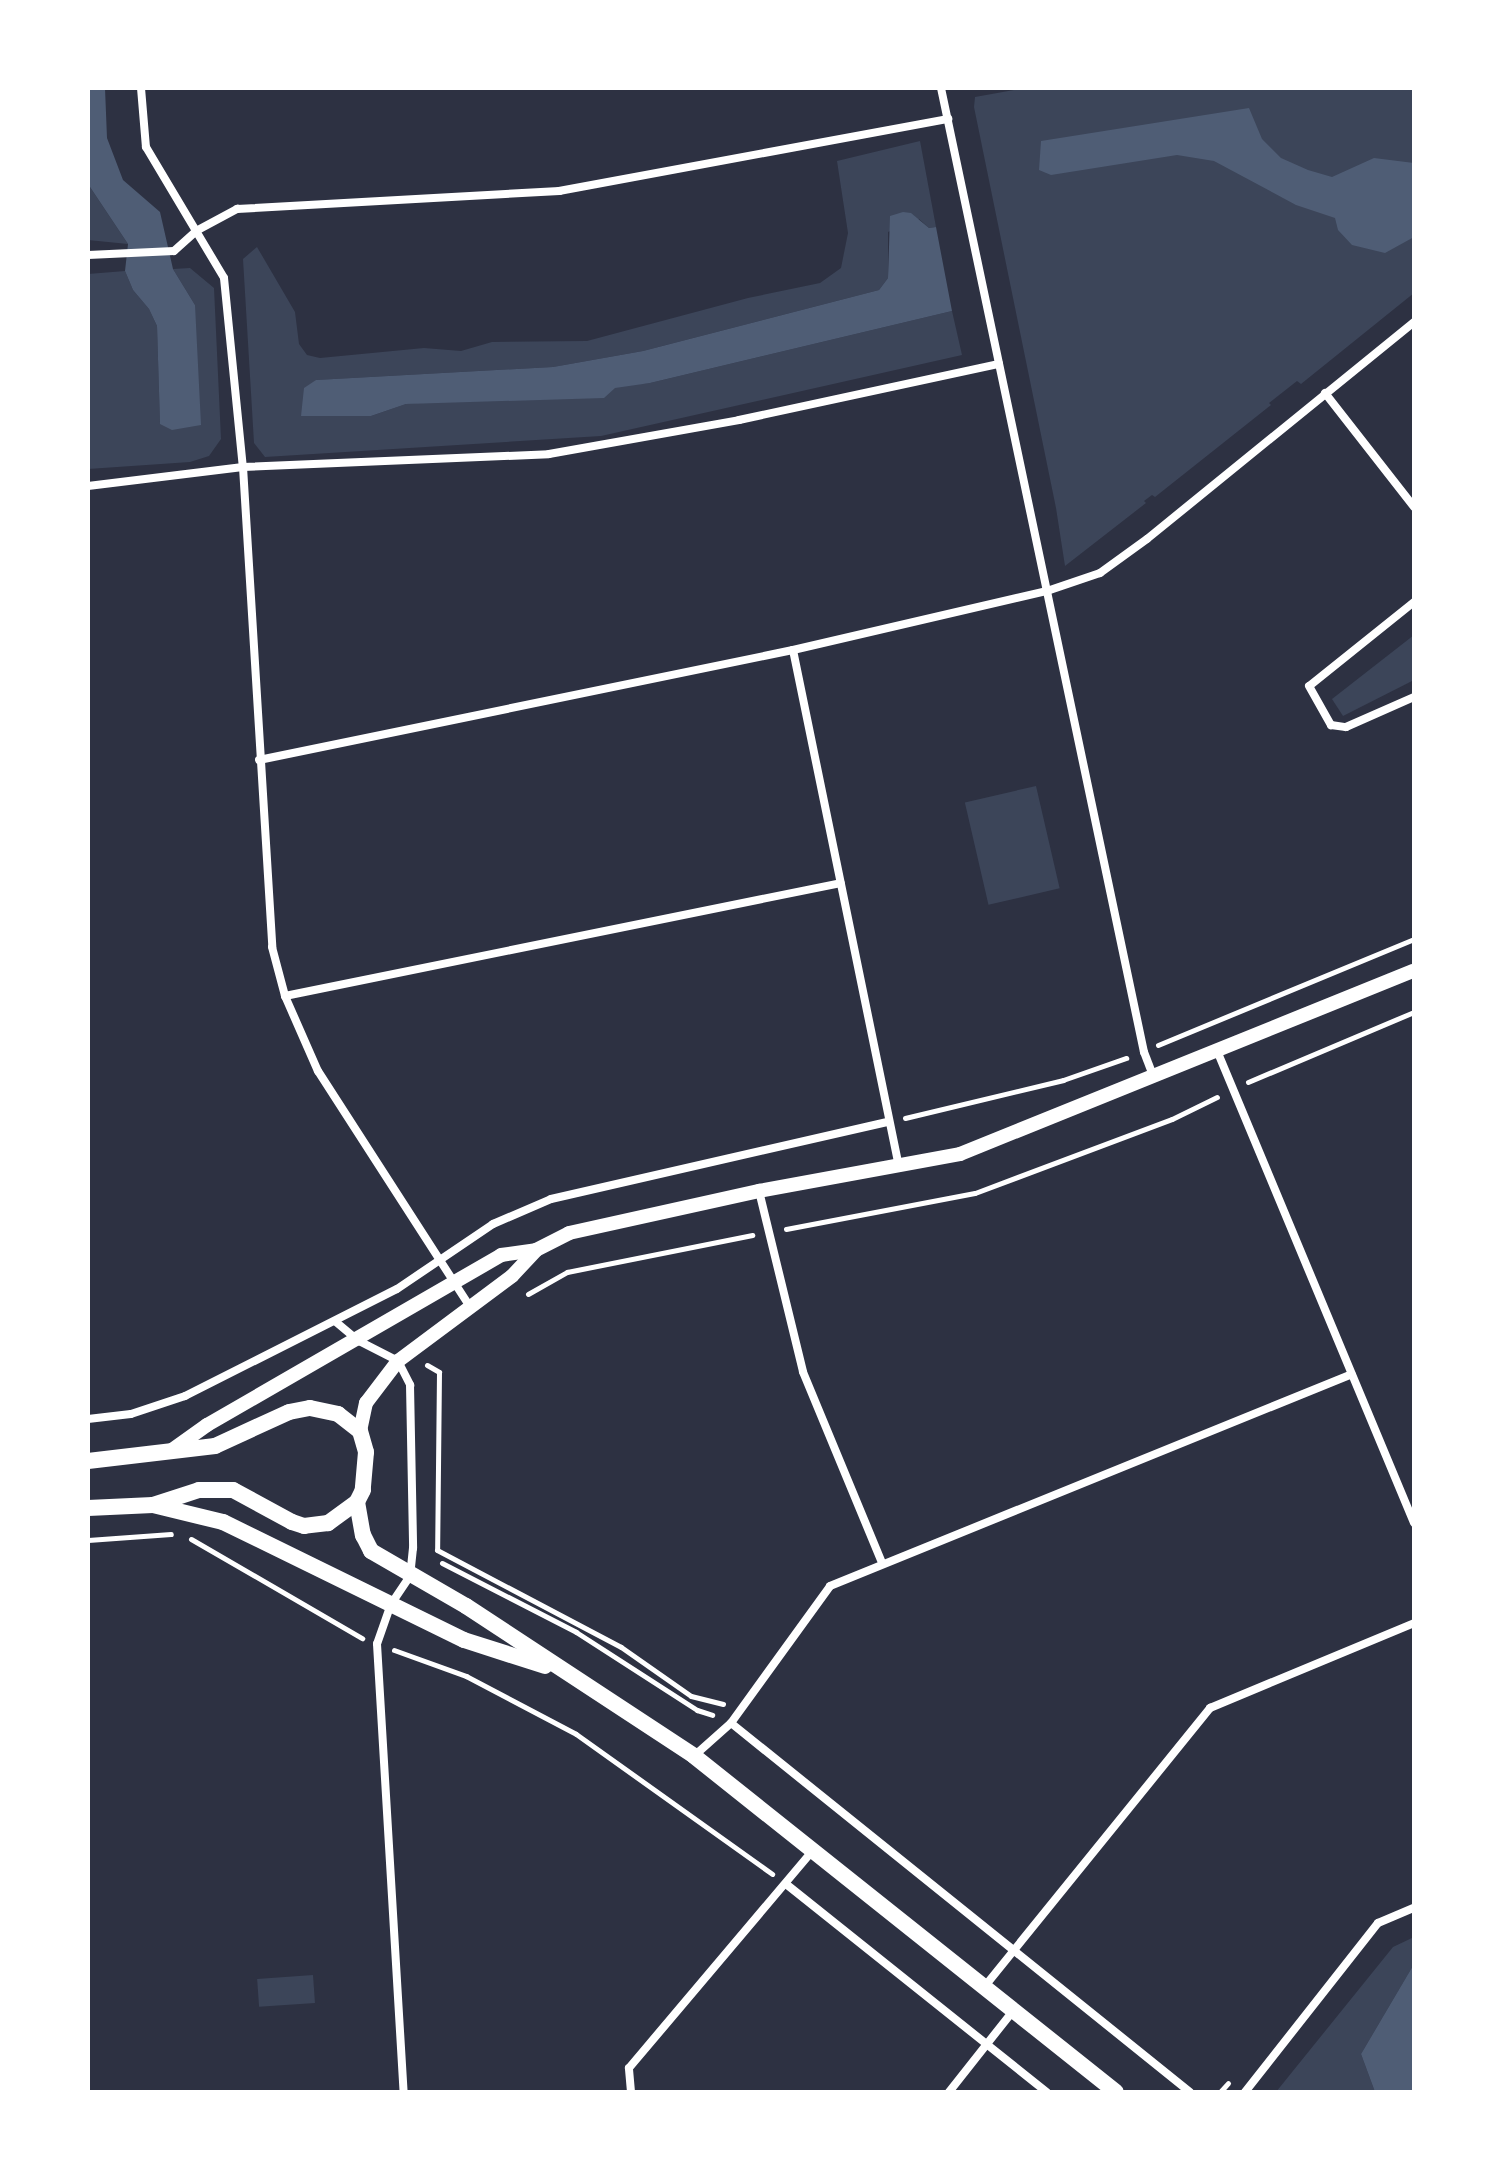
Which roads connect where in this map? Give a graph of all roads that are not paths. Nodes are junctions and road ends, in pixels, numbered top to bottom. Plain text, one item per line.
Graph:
1 (141, 88) edge
2 (941, 88) edge
3 (948, 119) junction
4 (196, 231) junction
5 (88, 255) edge
6 (1414, 322) edge
7 (999, 364) junction
8 (1325, 393) junction
9 (243, 467) junction
10 (88, 486) edge
11 (1414, 507) edge
12 (1047, 591) junction
13 (1414, 602) edge
14 (793, 650) junction
15 (1414, 697) edge
16 (259, 760) junction
17 (841, 883) junction
18 (1414, 971) edge
19 (285, 996) junction
20 (1218, 1053) junction
21 (1154, 1079) junction
22 (888, 1122) junction
23 (899, 1168) junction
24 (759, 1191) junction
25 (536, 1250) junction
26 (442, 1260) junction
27 (455, 1284) junction
28 (469, 1305) junction
29 (336, 1322) junction
30 (359, 1341) junction
31 (398, 1361) junction
32 (1352, 1374) junction
33 (88, 1419) edge
34 (360, 1431) junction
35 (172, 1450) junction
36 (88, 1461) edge
37 (357, 1502) junction
38 (153, 1505) junction
39 (88, 1508) edge
40 (1414, 1523) edge
41 (882, 1563) junction
42 (410, 1576) junction
43 (391, 1604) junction
44 (1414, 1623) edge
45 (566, 1672) junction
46 (731, 1723) junction
47 (694, 1756) junction
48 (814, 1848) junction
49 (786, 1884) junction
50 (1414, 1908) edge
51 (1016, 1951) junction
52 (984, 1987) junction
53 (1013, 2011) junction
54 (986, 2043) junction
55 (404, 2092) edge
56 (631, 2092) edge
57 (949, 2092) edge
58 (1047, 2092) edge
59 (1116, 2092) edge
60 (1190, 2092) edge
61 (1245, 2092) edge

1 - 4 street
2 - 3 street
3 - 4 street
3 - 7 street
4 - 5 street
4 - 9 street
6 - 8 street
7 - 9 street
7 - 12 street
8 - 11 street
8 - 12 street
9 - 10 street
9 - 16 street
12 - 14 street
12 - 21 street
13 - 15 street
14 - 16 street
14 - 17 street
16 - 19 street
17 - 19 street
17 - 22 street
18 - 20 street
19 - 26 street
20 - 21 street
20 - 32 street
21 - 23 street
22 - 23 street
22 - 26 street
23 - 24 street
24 - 25 street
24 - 41 street
25 - 27 street
25 - 28 street
26 - 27 street
26 - 29 street
27 - 28 street
27 - 30 street
28 - 31 street
29 - 30 street
29 - 33 street
30 - 31 street
30 - 35 street
31 - 34 street
31 - 42 street
32 - 40 street
32 - 41 street
34 - 35 main road
34 - 37 main road
35 - 36 main road
37 - 38 main road
37 - 42 main road
38 - 39 main road
38 - 43 main road
41 - 46 street
42 - 43 street
42 - 45 main road
43 - 45 main road
43 - 55 street
44 - 51 street
45 - 47 main road
46 - 47 street
46 - 51 street
47 - 48 main road
48 - 49 street
48 - 52 main road
49 - 54 street
49 - 56 street
50 - 61 street
51 - 52 street
51 - 60 street
52 - 53 main road
53 - 54 street
53 - 59 main road
54 - 57 street
54 - 58 street

